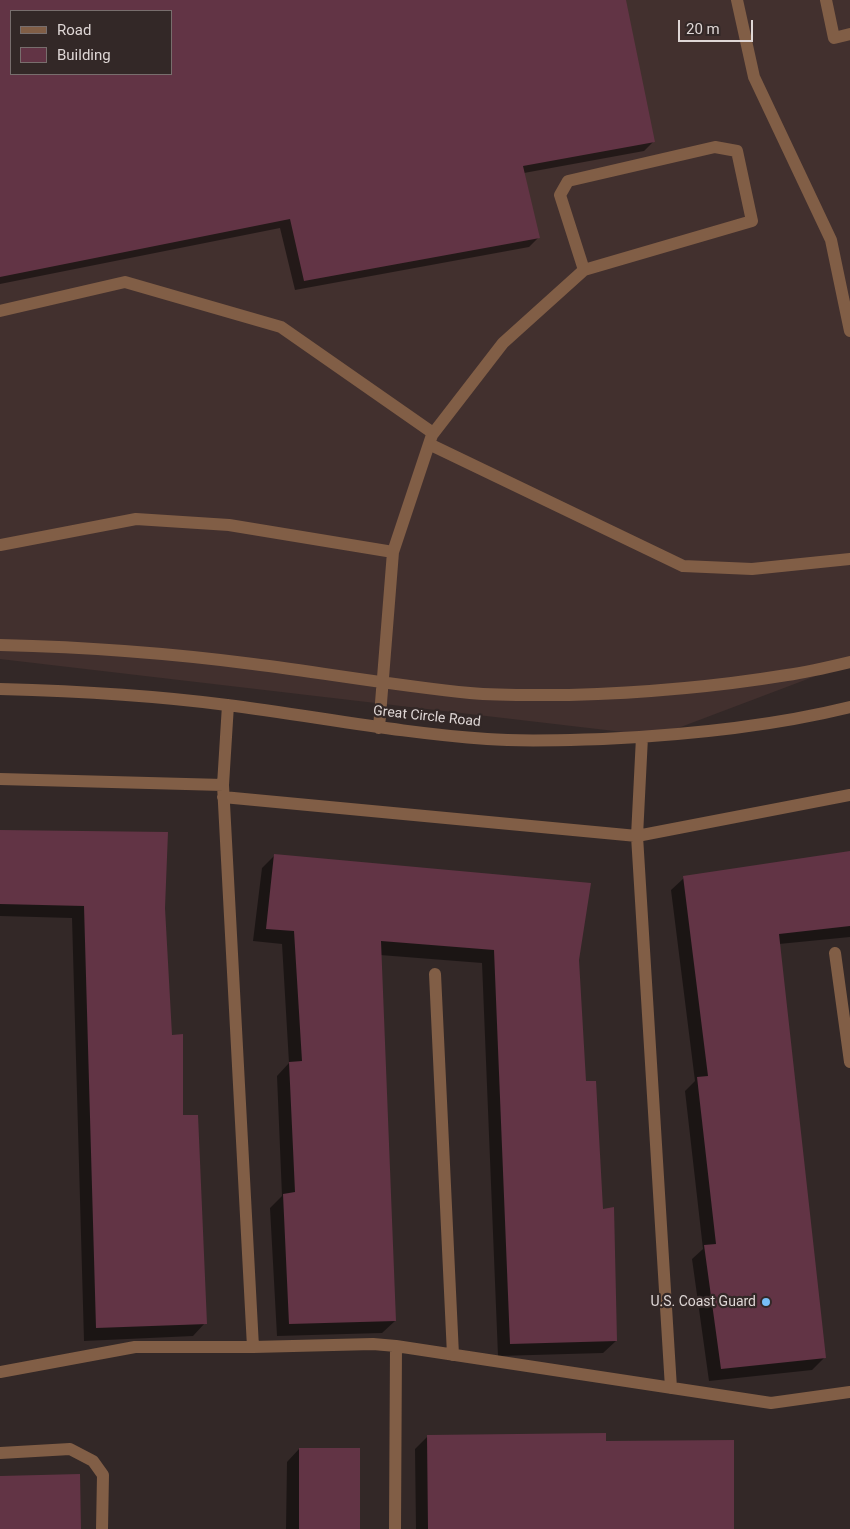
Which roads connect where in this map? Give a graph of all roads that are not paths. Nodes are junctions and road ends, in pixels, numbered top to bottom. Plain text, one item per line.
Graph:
1 (737, 0) edge
2 (826, 0) edge
3 (850, 34) edge
4 (584, 270) junction
5 (0, 311) edge
6 (850, 331) edge
7 (431, 438) junction
8 (0, 545) edge
9 (393, 552) junction
10 (850, 559) edge
11 (0, 645) edge
12 (850, 662) edge
13 (383, 682) junction
14 (0, 690) edge
15 (228, 705) junction
16 (850, 707) edge
17 (379, 728) junction
18 (642, 737) junction
19 (0, 779) edge
20 (223, 791) junction
21 (850, 795) edge
22 (637, 836) junction
23 (835, 953) dead end
24 (435, 974) dead end
25 (850, 1062) edge
26 (396, 1346) junction
27 (253, 1347) junction
28 (453, 1355) junction
29 (0, 1372) edge
30 (671, 1388) junction
31 (850, 1392) edge
32 (0, 1453) edge
33 (102, 1529) edge
34 (395, 1529) edge

1 - 6 street
2 - 3 street
4 - 4 street
4 - 7 street
5 - 7 street
7 - 9 street
7 - 10 street
8 - 9 street
9 - 13 street
11 - 13 street, Great Circle Road
12 - 13 street, Great Circle Road
13 - 17 street
14 - 15 street, Great Circle Road
15 - 17 street, Great Circle Road
15 - 20 street
16 - 18 street, Great Circle Road
17 - 18 street, Great Circle Road
18 - 22 street
19 - 20 street
20 - 22 street
20 - 27 street
21 - 22 street
22 - 30 street
23 - 25 street
24 - 28 street
26 - 27 street
26 - 28 street
26 - 34 street
27 - 29 street
28 - 30 street
30 - 31 street
32 - 33 street

